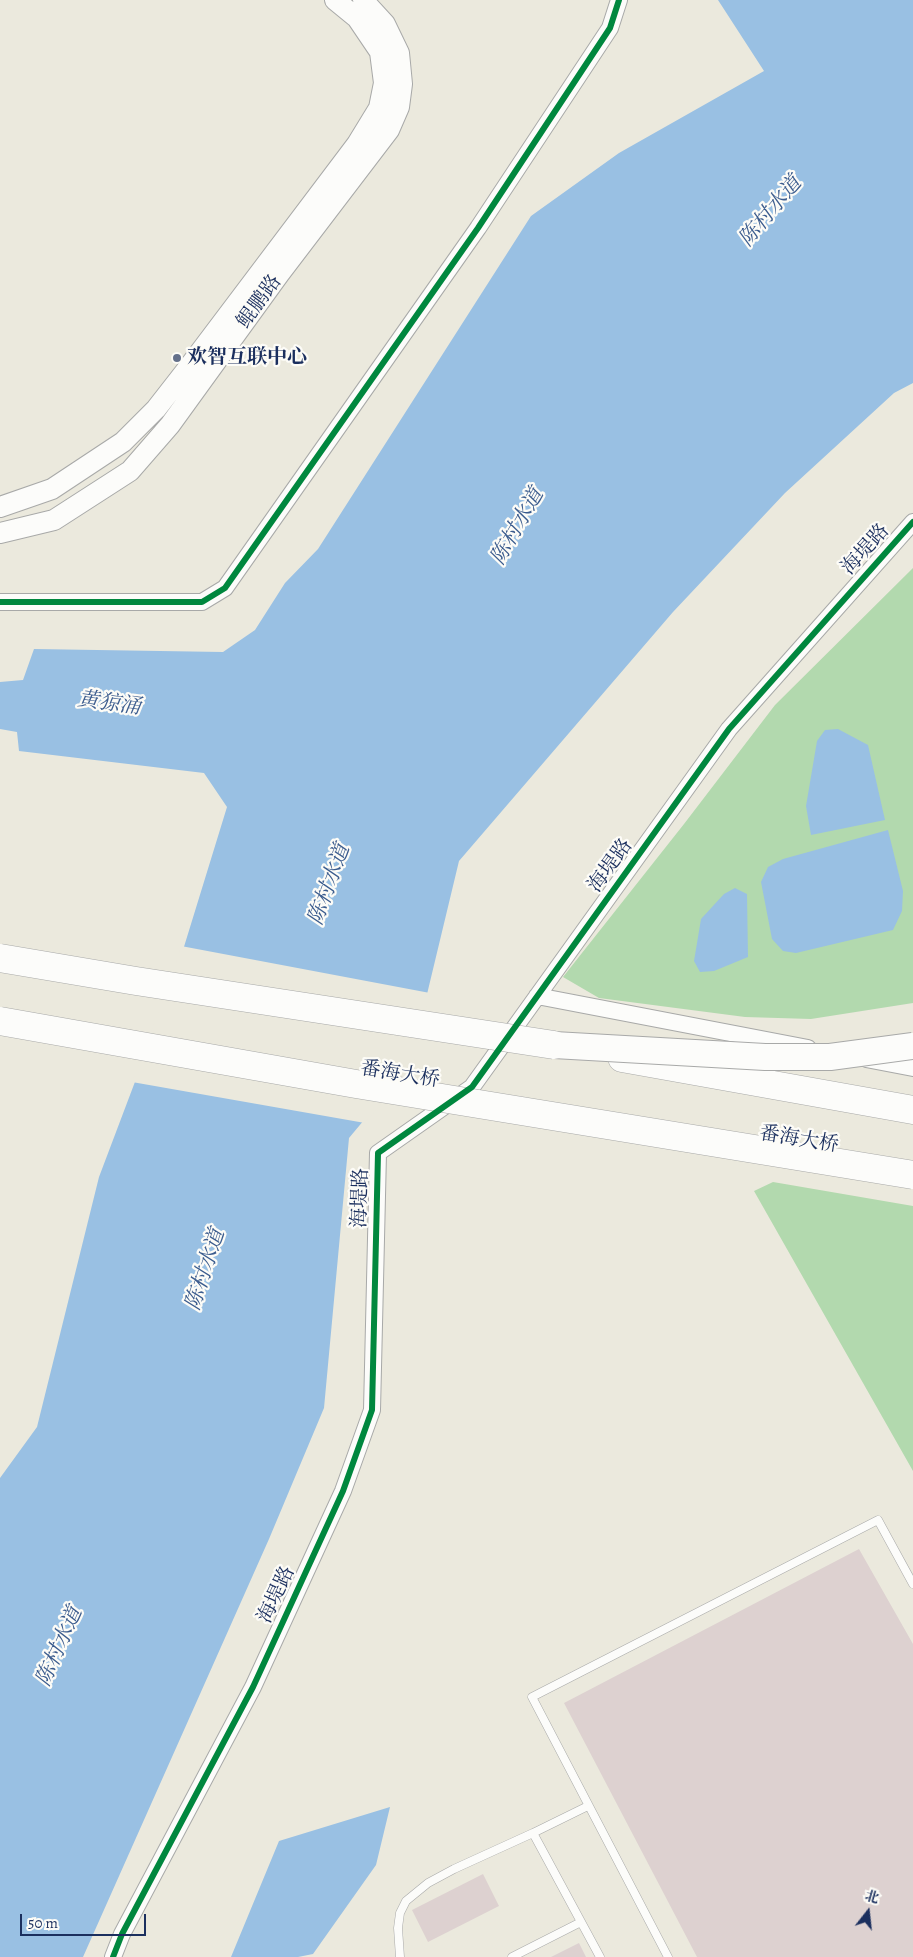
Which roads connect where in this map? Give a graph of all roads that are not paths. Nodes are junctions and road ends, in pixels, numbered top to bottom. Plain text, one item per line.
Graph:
1 (335, 0) edge
2 (363, 0) edge
3 (619, 0) edge
4 (0, 507) edge
5 (913, 522) edge
6 (0, 533) edge
7 (0, 602) edge
8 (0, 958) edge
9 (537, 996) junction
10 (0, 1021) edge
11 (554, 1046) junction
12 (913, 1046) edge
13 (913, 1068) edge
14 (913, 1110) edge
15 (913, 1175) edge
16 (913, 1584) edge
17 (588, 1806) junction
18 (533, 1833) junction
19 (581, 1922) junction
20 (113, 1957) edge
21 (400, 1957) edge
22 (512, 1957) edge
23 (600, 1957) edge
24 (668, 1957) edge

1 - 4 street, 鲲鹏路
2 - 6 street, 鲲鹏路
3 - 7 street
5 - 9 street, 海堤路
8 - 11 highway, bridge
9 - 13 street
9 - 20 street, 海堤路
10 - 15 highway, 番海大桥, bridge
11 - 12 main road, bridge
11 - 14 highway, bridge
16 - 17 lane
17 - 18 lane
17 - 24 lane
18 - 19 lane
18 - 21 lane
19 - 22 lane
19 - 23 lane

